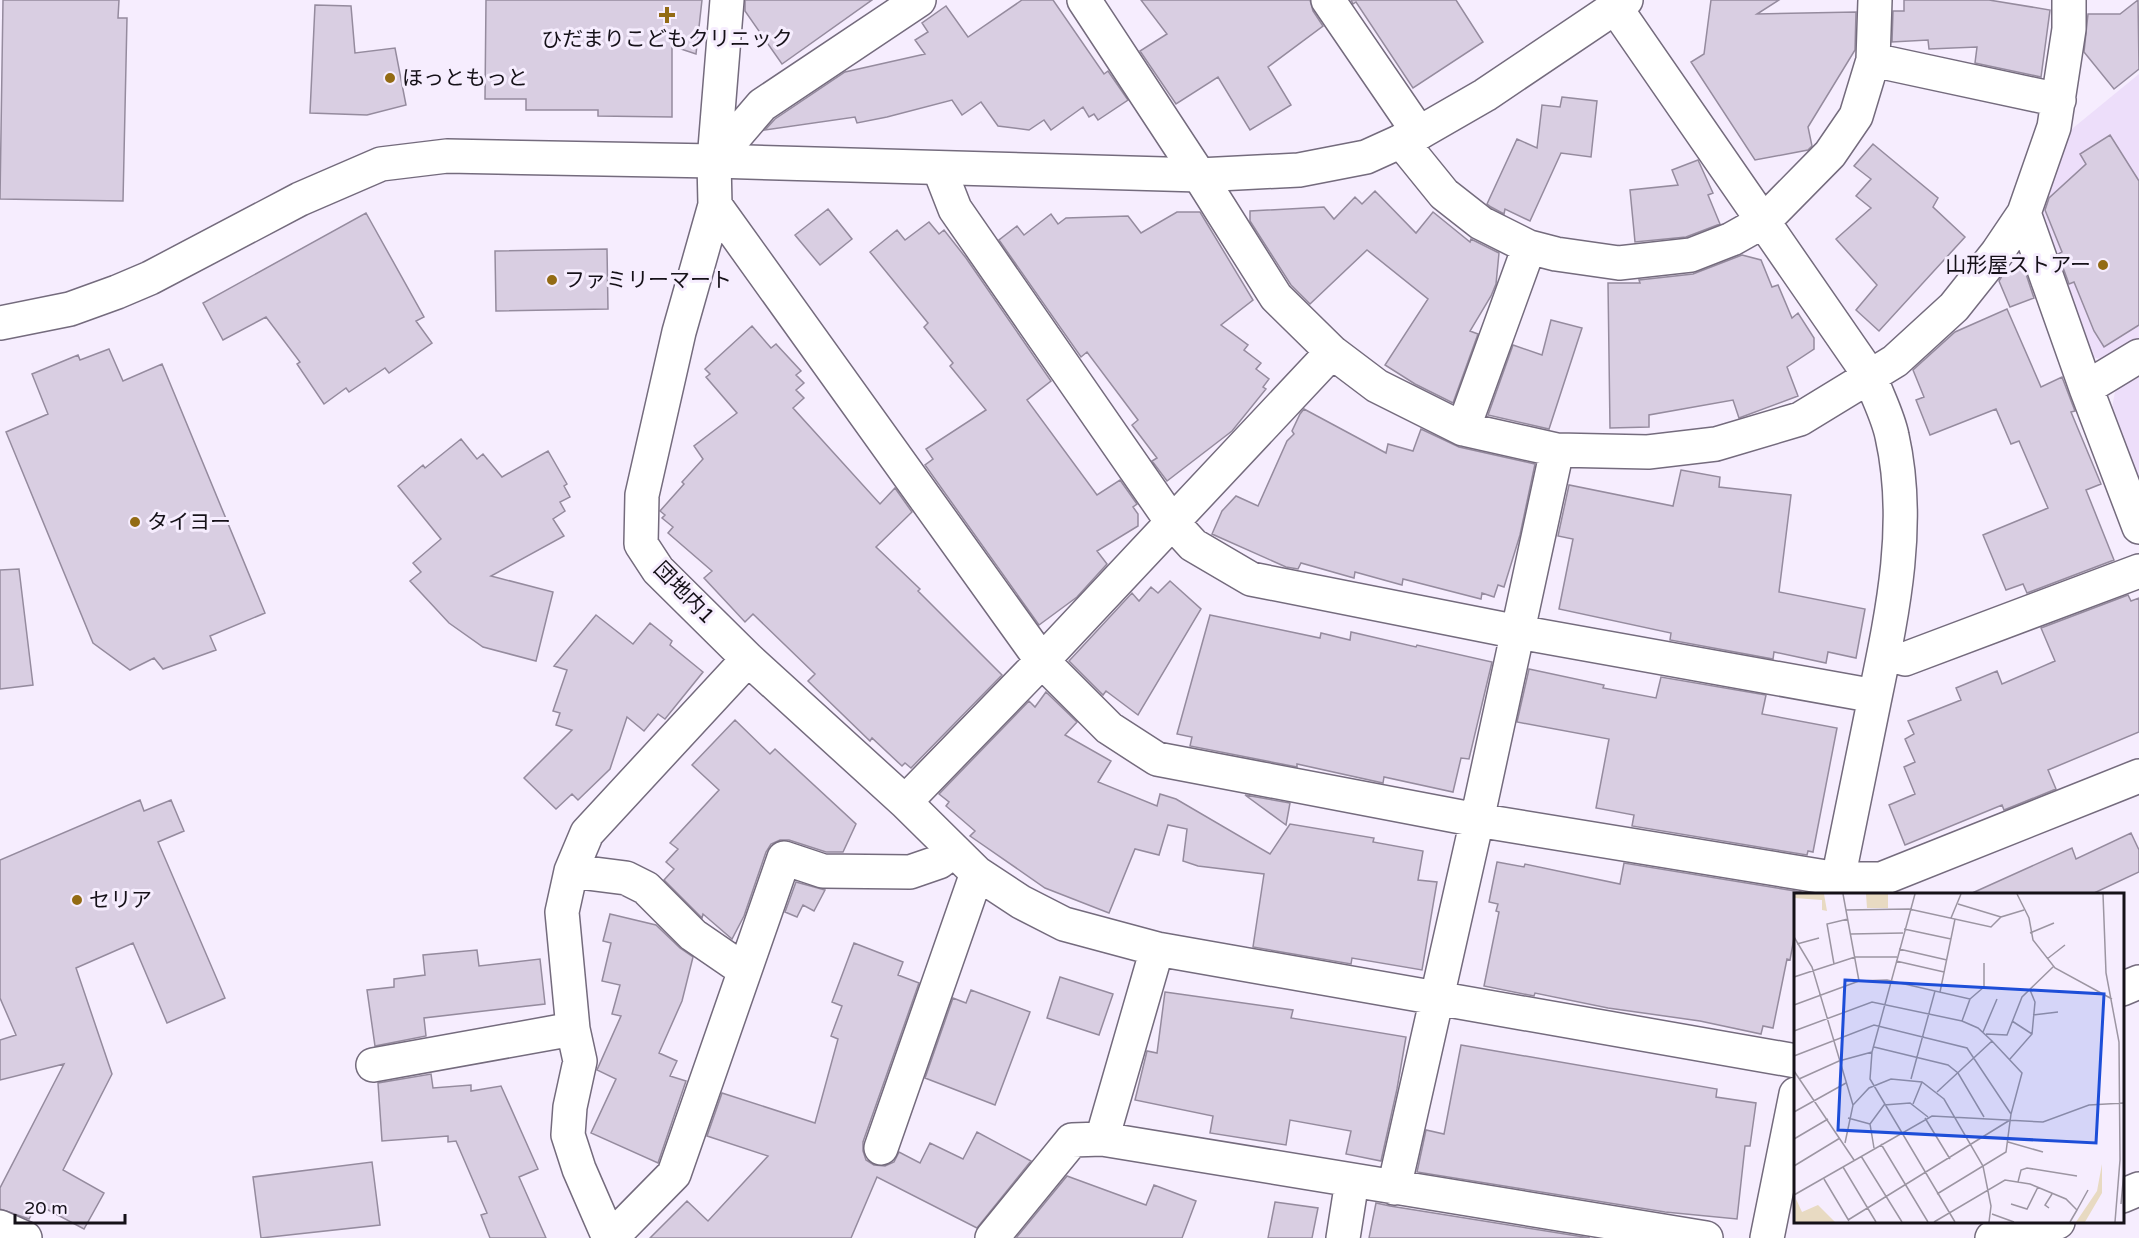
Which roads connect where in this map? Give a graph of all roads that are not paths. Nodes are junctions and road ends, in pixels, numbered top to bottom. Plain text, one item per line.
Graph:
1 (727, 0) edge
2 (919, 0) edge
3 (1084, 0) edge
4 (1328, 0) edge
5 (1875, 0) edge
6 (2070, 0) edge
7 (1617, 2) edge
8 (1873, 60) junction
9 (2059, 100) junction
10 (1410, 137) junction
11 (714, 161) junction
12 (939, 168) junction
13 (1199, 175) junction
14 (715, 206) junction
15 (2024, 213) junction
16 (1764, 221) junction
17 (1530, 247) junction
18 (0, 322) edge
19 (1332, 352) junction
20 (2139, 356) edge
21 (1870, 376) junction
22 (2086, 388) junction
23 (1463, 429) junction
24 (1557, 450) junction
25 (1172, 522) junction
26 (2139, 527) edge
27 (2139, 571) edge
28 (1518, 632) junction
29 (1884, 653) junction
30 (748, 659) junction
31 (1042, 661) junction
32 (1875, 696) junction
33 (2139, 776) edge
34 (905, 802) junction
35 (1477, 820) junction
36 (965, 862) junction
37 (571, 871) junction
38 (1837, 887) edge
39 (1157, 949) junction
40 (744, 970) junction
41 (2139, 982) edge
42 (2124, 988) edge
43 (1437, 999) junction
44 (573, 1029) junction
45 (1794, 1061) edge
46 (373, 1065) dead end
47 (1794, 1104) edge
48 (1102, 1139) junction
49 (881, 1148) dead end
50 (1352, 1181) junction
51 (1394, 1188) junction
52 (2139, 1189) edge
53 (2124, 1195) edge
54 (2052, 1223) edge
55 (0, 1227) edge
56 (2014, 1237) edge
57 (25, 1238) edge
58 (610, 1238) edge
59 (992, 1238) edge
60 (1343, 1238) edge
61 (1706, 1238) edge
62 (1767, 1238) edge

1 - 11 street, 団地内1
2 - 11 street
3 - 13 street
4 - 10 street
5 - 8 street
6 - 9 street
7 - 10 street
7 - 16 street
8 - 9 street
8 - 16 street
9 - 15 street
10 - 13 street
10 - 17 street
11 - 12 street
11 - 14 street, 団地内1
11 - 18 street
12 - 13 street
12 - 25 street
13 - 19 street
14 - 30 street, 団地内1
14 - 31 street
15 - 21 street
15 - 22 street
16 - 17 street
16 - 21 street
17 - 23 street
19 - 23 street
19 - 25 street
20 - 22 street
21 - 24 street
21 - 29 street
22 - 26 street
23 - 24 street
24 - 28 street
25 - 28 street
25 - 31 street
27 - 29 street
28 - 32 street
28 - 35 street
29 - 32 street
30 - 34 street, 団地内1
30 - 37 street
31 - 34 street
31 - 35 street
32 - 38 street
33 - 38 street
34 - 36 street, 団地内1
35 - 38 street
35 - 43 street
36 - 39 street, 団地内1
36 - 40 street
36 - 49 street
37 - 40 street
37 - 44 street
39 - 43 street, 団地内1
39 - 48 street
40 - 58 street
41 - 42 street
43 - 45 street, 団地内1
43 - 51 street
44 - 46 street
44 - 58 street
47 - 62 street
48 - 50 street
48 - 59 street
50 - 51 street
50 - 60 street
51 - 61 street
52 - 53 street
54 - 56 street
55 - 57 street

